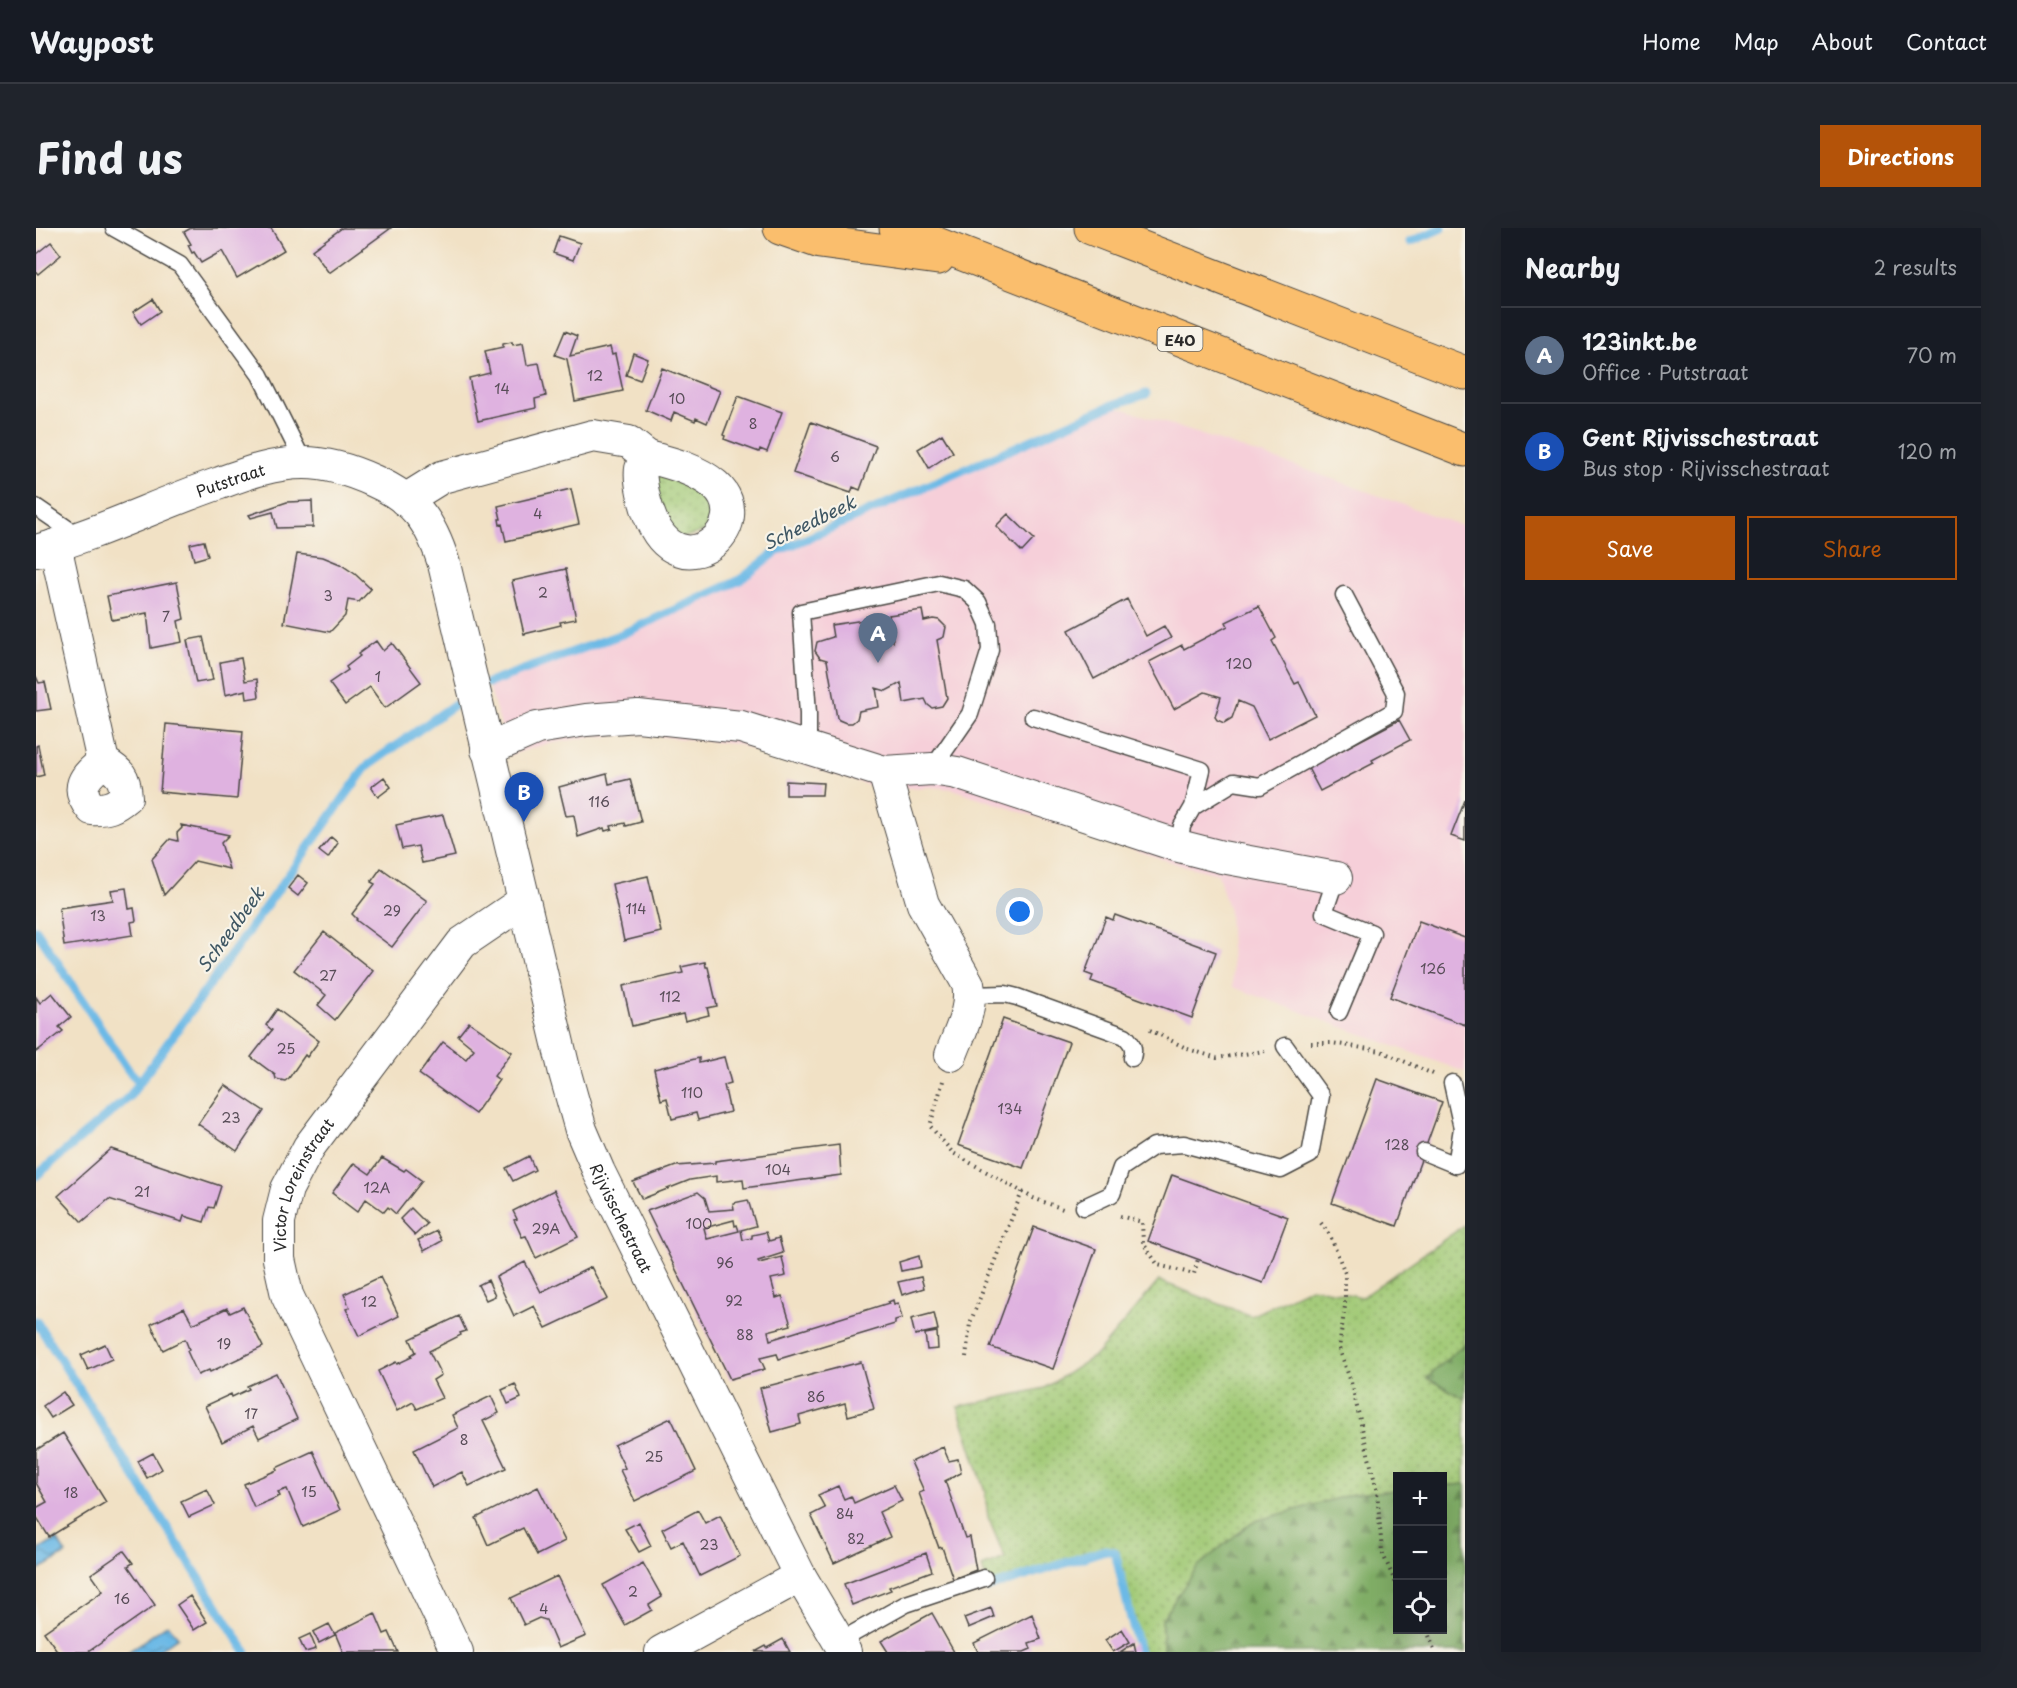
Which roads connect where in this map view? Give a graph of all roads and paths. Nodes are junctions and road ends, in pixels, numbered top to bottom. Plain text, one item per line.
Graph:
1 (114, 228) edge
2 (780, 228) edge
3 (896, 228) edge
4 (1091, 228) edge
5 (1126, 236) edge
6 (991, 265) junction
7 (1465, 373) edge
8 (1465, 450) edge
9 (648, 457) dead end
10 (304, 463) junction
11 (405, 500) junction
12 (36, 507) edge
13 (57, 545) edge
14 (1344, 595) dead end
15 (1033, 717) dead end
16 (807, 747) junction
17 (487, 750) junction
18 (103, 762) dead end
19 (932, 769) junction
20 (884, 772) junction
21 (1193, 807) junction
22 (1179, 846) junction
23 (1336, 878) joint
24 (524, 901) junction
25 (971, 995) junction
26 (1340, 1012) dead end
27 (1149, 1029) dead end
28 (1284, 1046) junction
29 (951, 1055) joint
30 (1132, 1058) dead end
31 (1452, 1083) joint
32 (1424, 1152) dead end
33 (1022, 1192) junction
34 (1078, 1209) joint
35 (1110, 1213) dead end
36 (1322, 1223) dead end
37 (1198, 1259) dead end
38 (966, 1357) dead end
39 (800, 1576) junction
40 (984, 1578) dead end
41 (1394, 1580) edge
42 (1429, 1634) edge
43 (841, 1647) edge
44 (458, 1652) edge
45 (661, 1652) edge
46 (1435, 1652) edge

1 - 10 lane
2 - 6 highway
3 - 6 highway, E40
4 - 5 highway
5 - 7 highway
6 - 8 highway, E40
9 - 11 street
10 - 11 street, Putstraat
10 - 13 street, Putstraat
11 - 17 street, Putstraat
12 - 13 lane
13 - 18 street
14 - 21 lane
15 - 21 lane
16 - 17 street
16 - 19 lane
16 - 20 street
17 - 24 street, Rijvisschestraat
19 - 20 street
19 - 22 street
20 - 25 street
21 - 22 lane
22 - 23 street
23 - 26 lane
24 - 39 street, Rijvisschestraat
24 - 44 street, Victor Loreinstraat
25 - 29 street
25 - 30 lane
27 - 28 path
28 - 31 path
28 - 34 lane
29 - 33 path
31 - 32 lane
33 - 34 path
33 - 38 path
35 - 37 path
36 - 41 path
39 - 43 street, Rijvisschestraat
39 - 45 street
40 - 43 lane
42 - 46 path

